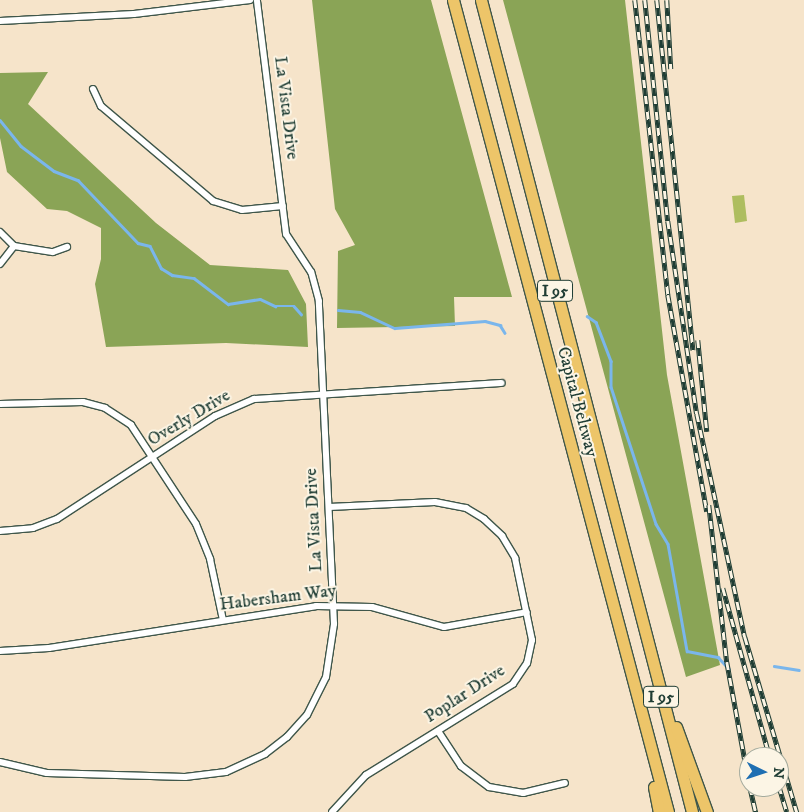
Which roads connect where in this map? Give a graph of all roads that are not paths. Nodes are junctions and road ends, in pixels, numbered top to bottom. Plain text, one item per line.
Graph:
1 (250, 0) edge
2 (257, 0) edge
3 (452, 0) edge
4 (481, 0) edge
5 (0, 21) edge
6 (93, 89) dead end
7 (283, 206) junction
8 (0, 232) edge
9 (14, 246) junction
10 (67, 247) dead end
11 (0, 264) edge
12 (502, 383) dead end
13 (323, 392) junction
14 (0, 404) edge
15 (153, 457) junction
16 (329, 507) junction
17 (0, 531) edge
18 (632, 582) junction
19 (333, 605) junction
20 (527, 612) junction
21 (223, 620) junction
22 (0, 651) edge
23 (629, 667) junction
24 (438, 731) junction
25 (0, 762) edge
26 (565, 783) dead end
27 (332, 812) edge
28 (660, 812) edge
29 (668, 812) edge
30 (692, 812) edge
31 (707, 812) edge

1 - 5 street
2 - 7 street, La Vista Drive
3 - 23 highway, Capital Beltway / I 95
4 - 18 highway, Capital Beltway / I 95
6 - 7 street
7 - 13 street, La Vista Drive
8 - 9 street
9 - 10 street
9 - 11 street
12 - 13 street, Overly Drive
13 - 15 street, Overly Drive
13 - 16 street, La Vista Drive
14 - 15 street
15 - 17 street, Overly Drive
15 - 21 street
16 - 19 street, La Vista Drive
16 - 20 street, Poplar Drive
18 - 30 highway, Capital Beltway / I 95
18 - 31 highway
19 - 20 street, Habersham Way
19 - 21 street, Habersham Way
19 - 25 street, La Vista Drive
20 - 24 street, Poplar Drive
21 - 22 street, Habersham Way
23 - 28 highway
23 - 29 highway, Capital Beltway / I 95
24 - 26 street
24 - 27 street, Poplar Drive

